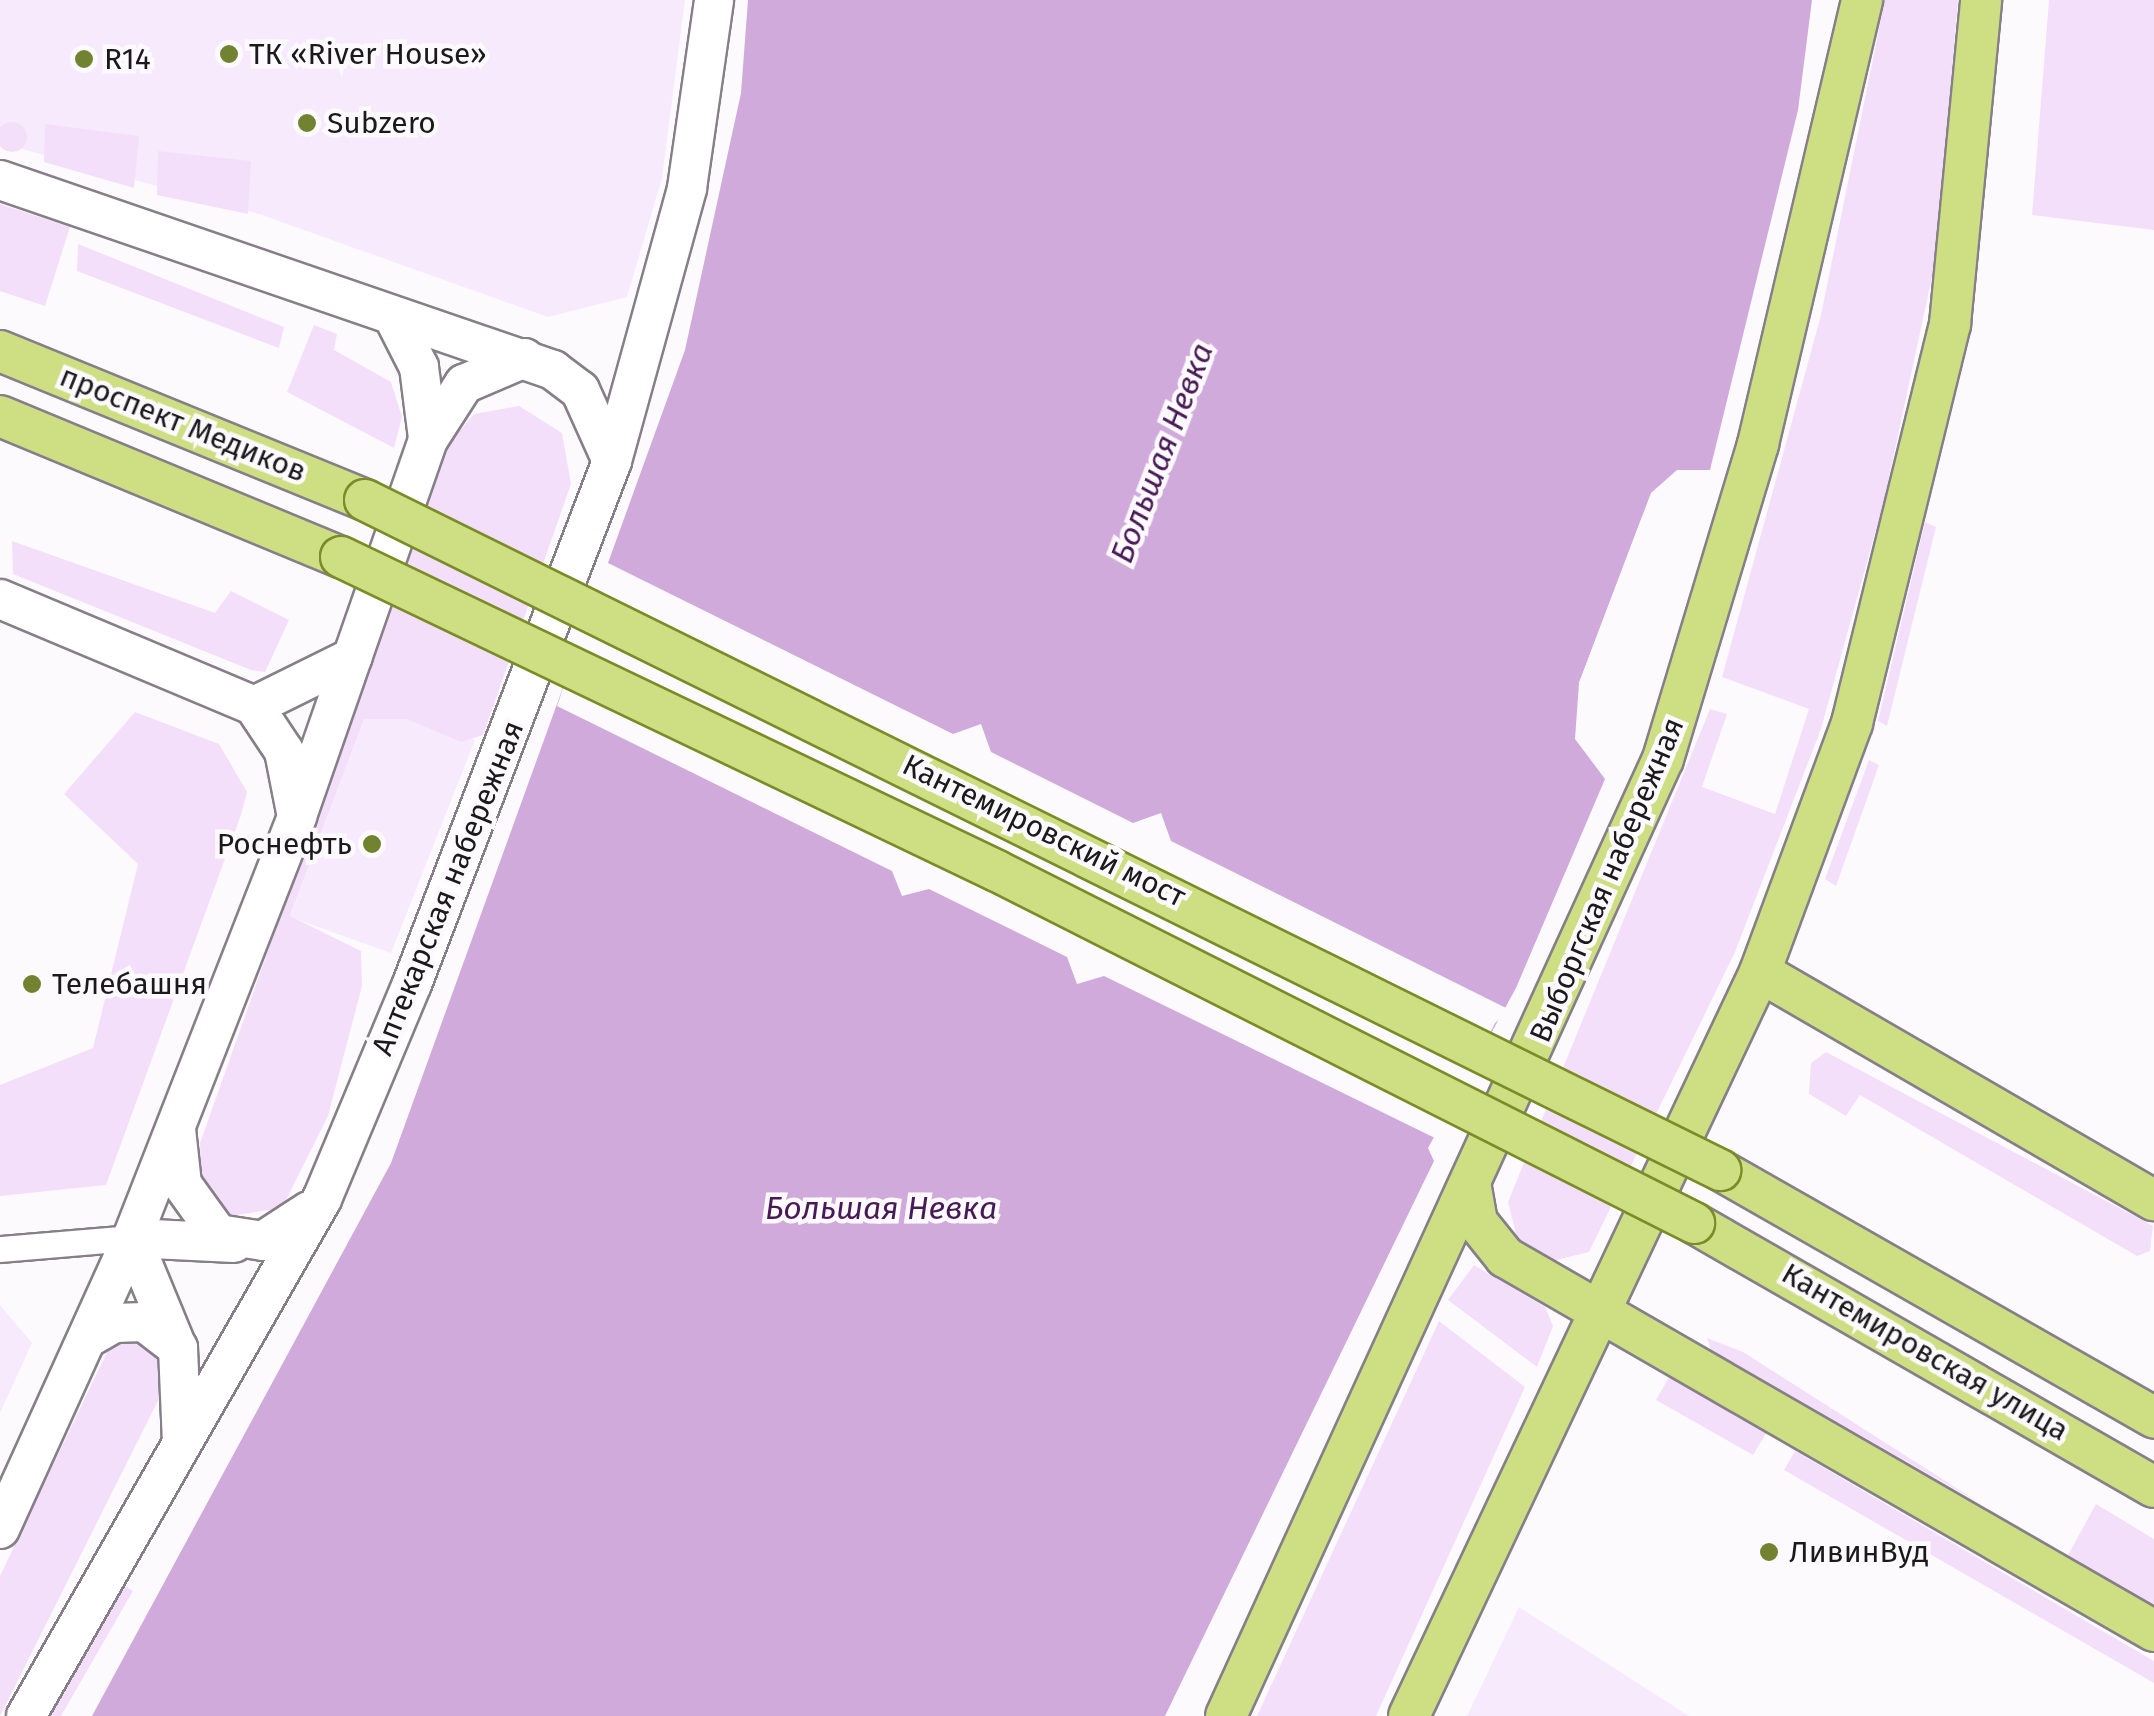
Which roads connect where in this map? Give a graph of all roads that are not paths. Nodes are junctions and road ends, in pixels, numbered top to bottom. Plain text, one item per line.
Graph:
1 (714, 0) edge
2 (1862, 0) edge
3 (1981, 0) edge
4 (0, 180) edge
5 (394, 318) junction
6 (0, 350) edge
7 (524, 358) junction
8 (0, 416) edge
9 (428, 440) junction
10 (612, 460) junction
11 (365, 500) joint
12 (341, 556) joint
13 (0, 598) edge
14 (353, 657) junction
15 (254, 706) junction
16 (297, 816) junction
17 (1760, 972) junction
18 (176, 1124) junction
19 (1720, 1170) joint
20 (1471, 1188) junction
21 (322, 1199) junction
22 (2154, 1200) edge
23 (1694, 1223) joint
24 (132, 1238) junction
25 (237, 1243) junction
26 (0, 1249) edge
27 (1598, 1312) junction
28 (88, 1338) junction
29 (178, 1348) junction
30 (2154, 1418) edge
31 (182, 1444) junction
32 (2154, 1487) edge
33 (0, 1529) edge
34 (2154, 1631) edge
35 (26, 1716) edge
36 (1226, 1716) edge
37 (1409, 1716) edge

1 - 10 street, Аптекарская набережная
2 - 20 main road, Выборгская набережная
3 - 17 main road
4 - 5 street
5 - 7 street
5 - 9 street
6 - 11 main road, проспект Медиков
7 - 9 street
7 - 10 street
8 - 12 main road, проспект Медиков
9 - 14 street
10 - 21 street, Аптекарская набережная
11 - 19 main road, Кантемировский мост, bridge
12 - 23 main road, Кантемировский мост, bridge
13 - 15 street
14 - 15 street
14 - 16 street
15 - 16 street
16 - 18 street
17 - 22 main road
17 - 27 main road
18 - 24 street
18 - 25 street
19 - 30 main road, Кантемировская улица
20 - 27 main road
20 - 36 main road, Выборгская набережная
21 - 25 street
21 - 31 street, Аптекарская набережная
23 - 32 main road, Кантемировская улица
24 - 25 street
24 - 26 street
24 - 28 street
24 - 29 street
27 - 34 main road
27 - 37 main road
28 - 29 street
28 - 33 street
29 - 31 street
31 - 35 street, Аптекарская набережная

